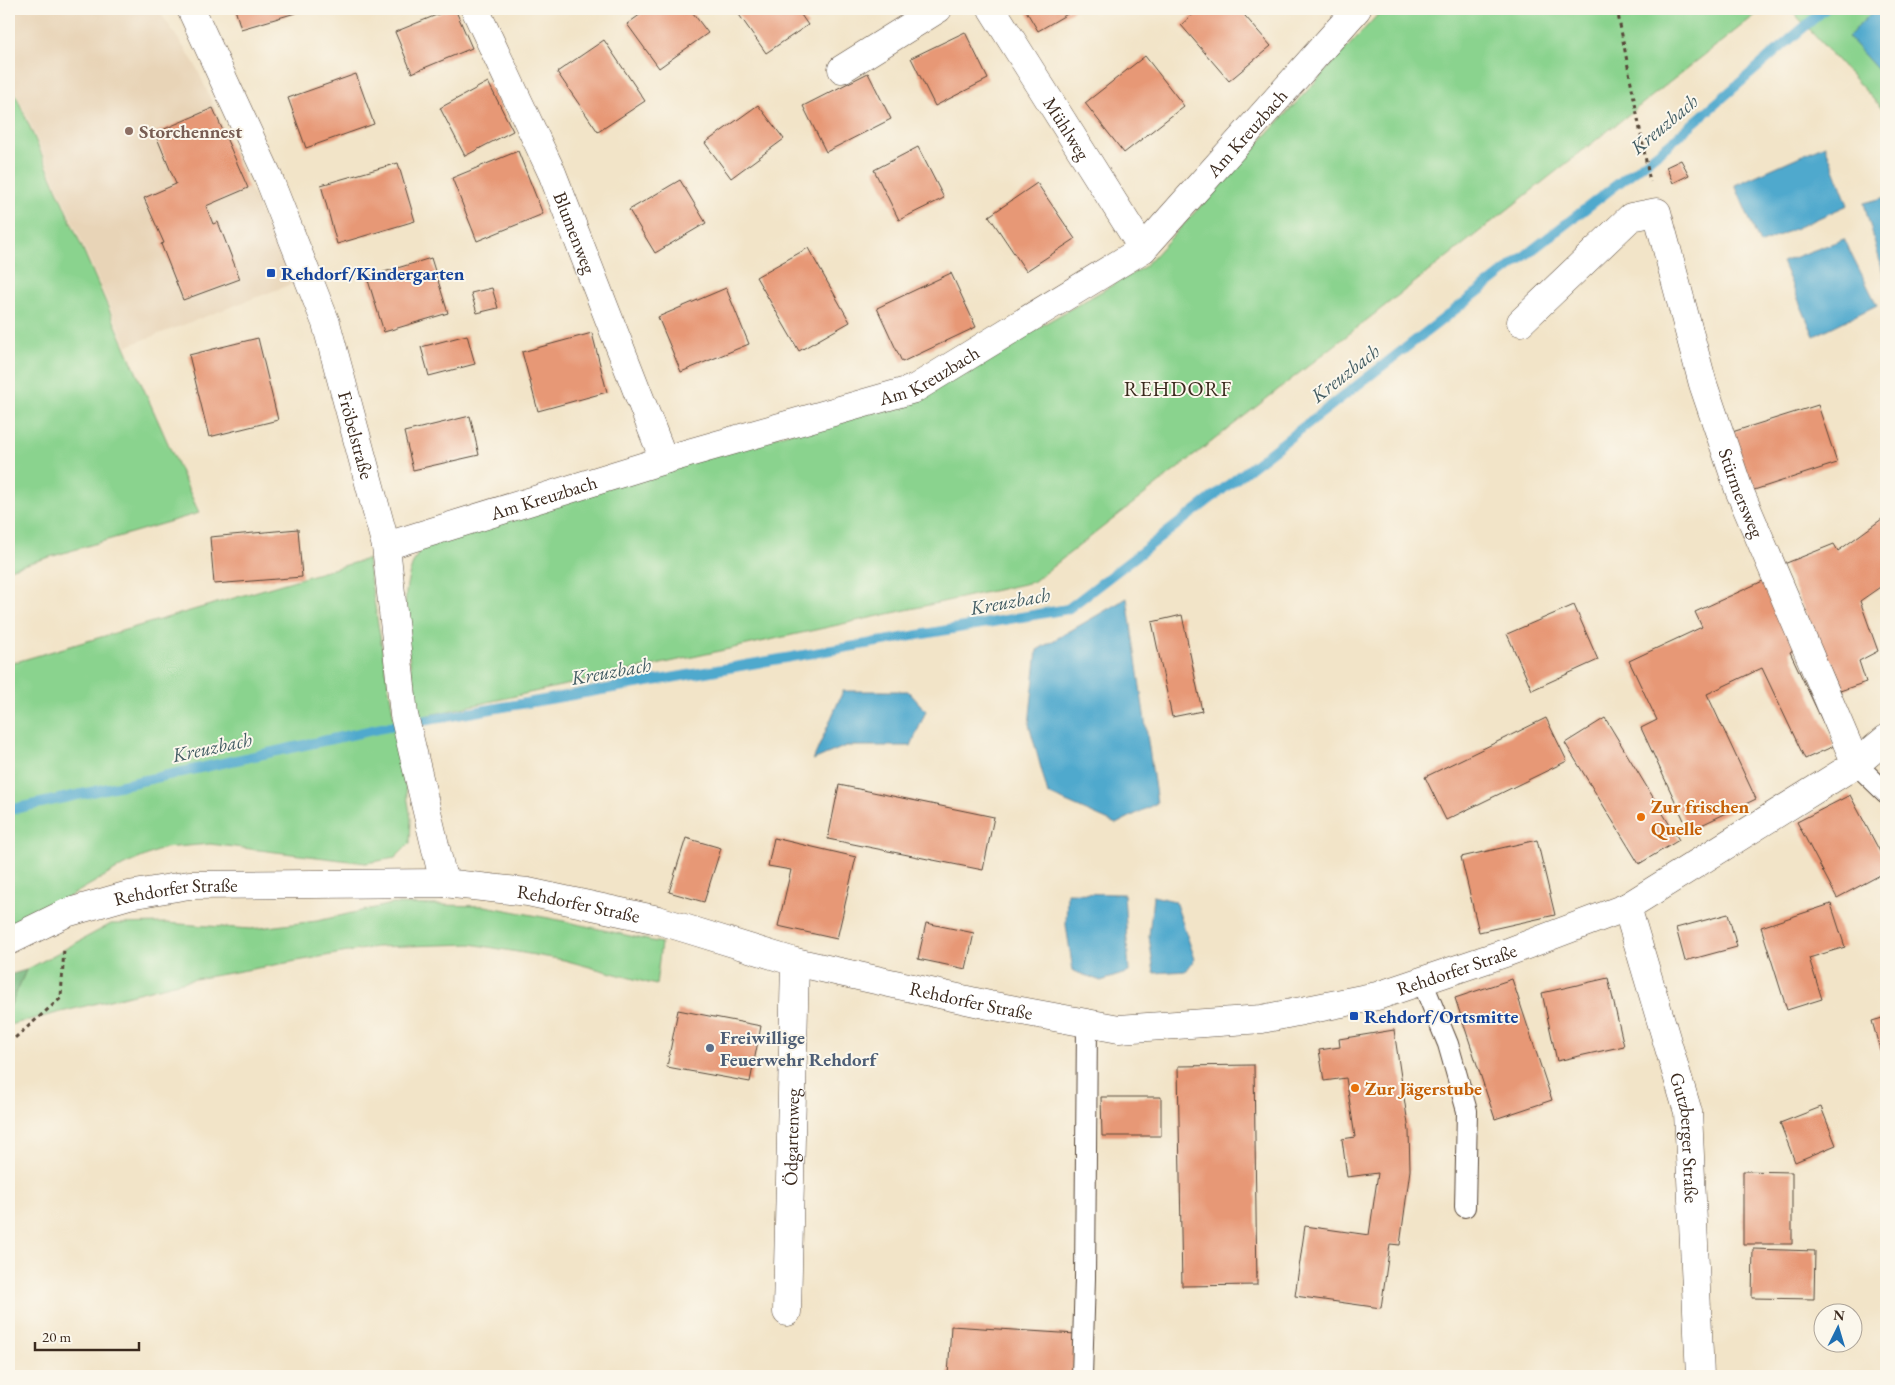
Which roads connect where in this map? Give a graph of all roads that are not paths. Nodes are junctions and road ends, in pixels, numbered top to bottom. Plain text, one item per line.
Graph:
1 (191, 9) edge
2 (475, 9) edge
3 (938, 9) edge
4 (992, 9) edge
5 (1357, 9) edge
6 (842, 69) dead end
7 (1143, 249) junction
8 (1521, 322) dead end
9 (664, 460) junction
10 (386, 546) junction
11 (1886, 739) edge
12 (1856, 764) junction
13 (1886, 793) edge
14 (444, 883) junction
15 (1627, 907) junction
16 (9, 941) edge
17 (795, 962) junction
18 (1422, 981) junction
19 (1087, 1023) junction
20 (1465, 1207) dead end
21 (787, 1312) dead end
22 (1082, 1376) edge
23 (1700, 1376) edge

1 - 10 street, Fröbelstraße
2 - 9 street, Blumenweg
3 - 6 street
4 - 7 street, Mühlweg
5 - 7 street, Am Kreuzbach
7 - 9 street, Am Kreuzbach
8 - 12 street, Stürmersweg
9 - 10 street, Am Kreuzbach
10 - 14 street, Fröbelstraße
11 - 12 street, Rehdorfer Straße
12 - 13 lane
12 - 15 street, Rehdorfer Straße
14 - 16 street, Rehdorfer Straße
14 - 17 street, Rehdorfer Straße
15 - 18 street, Rehdorfer Straße
15 - 23 street, Gutzberger Straße
17 - 19 street, Rehdorfer Straße
17 - 21 street, Ödgartenweg
18 - 19 street, Rehdorfer Straße
18 - 20 lane
19 - 22 lane

